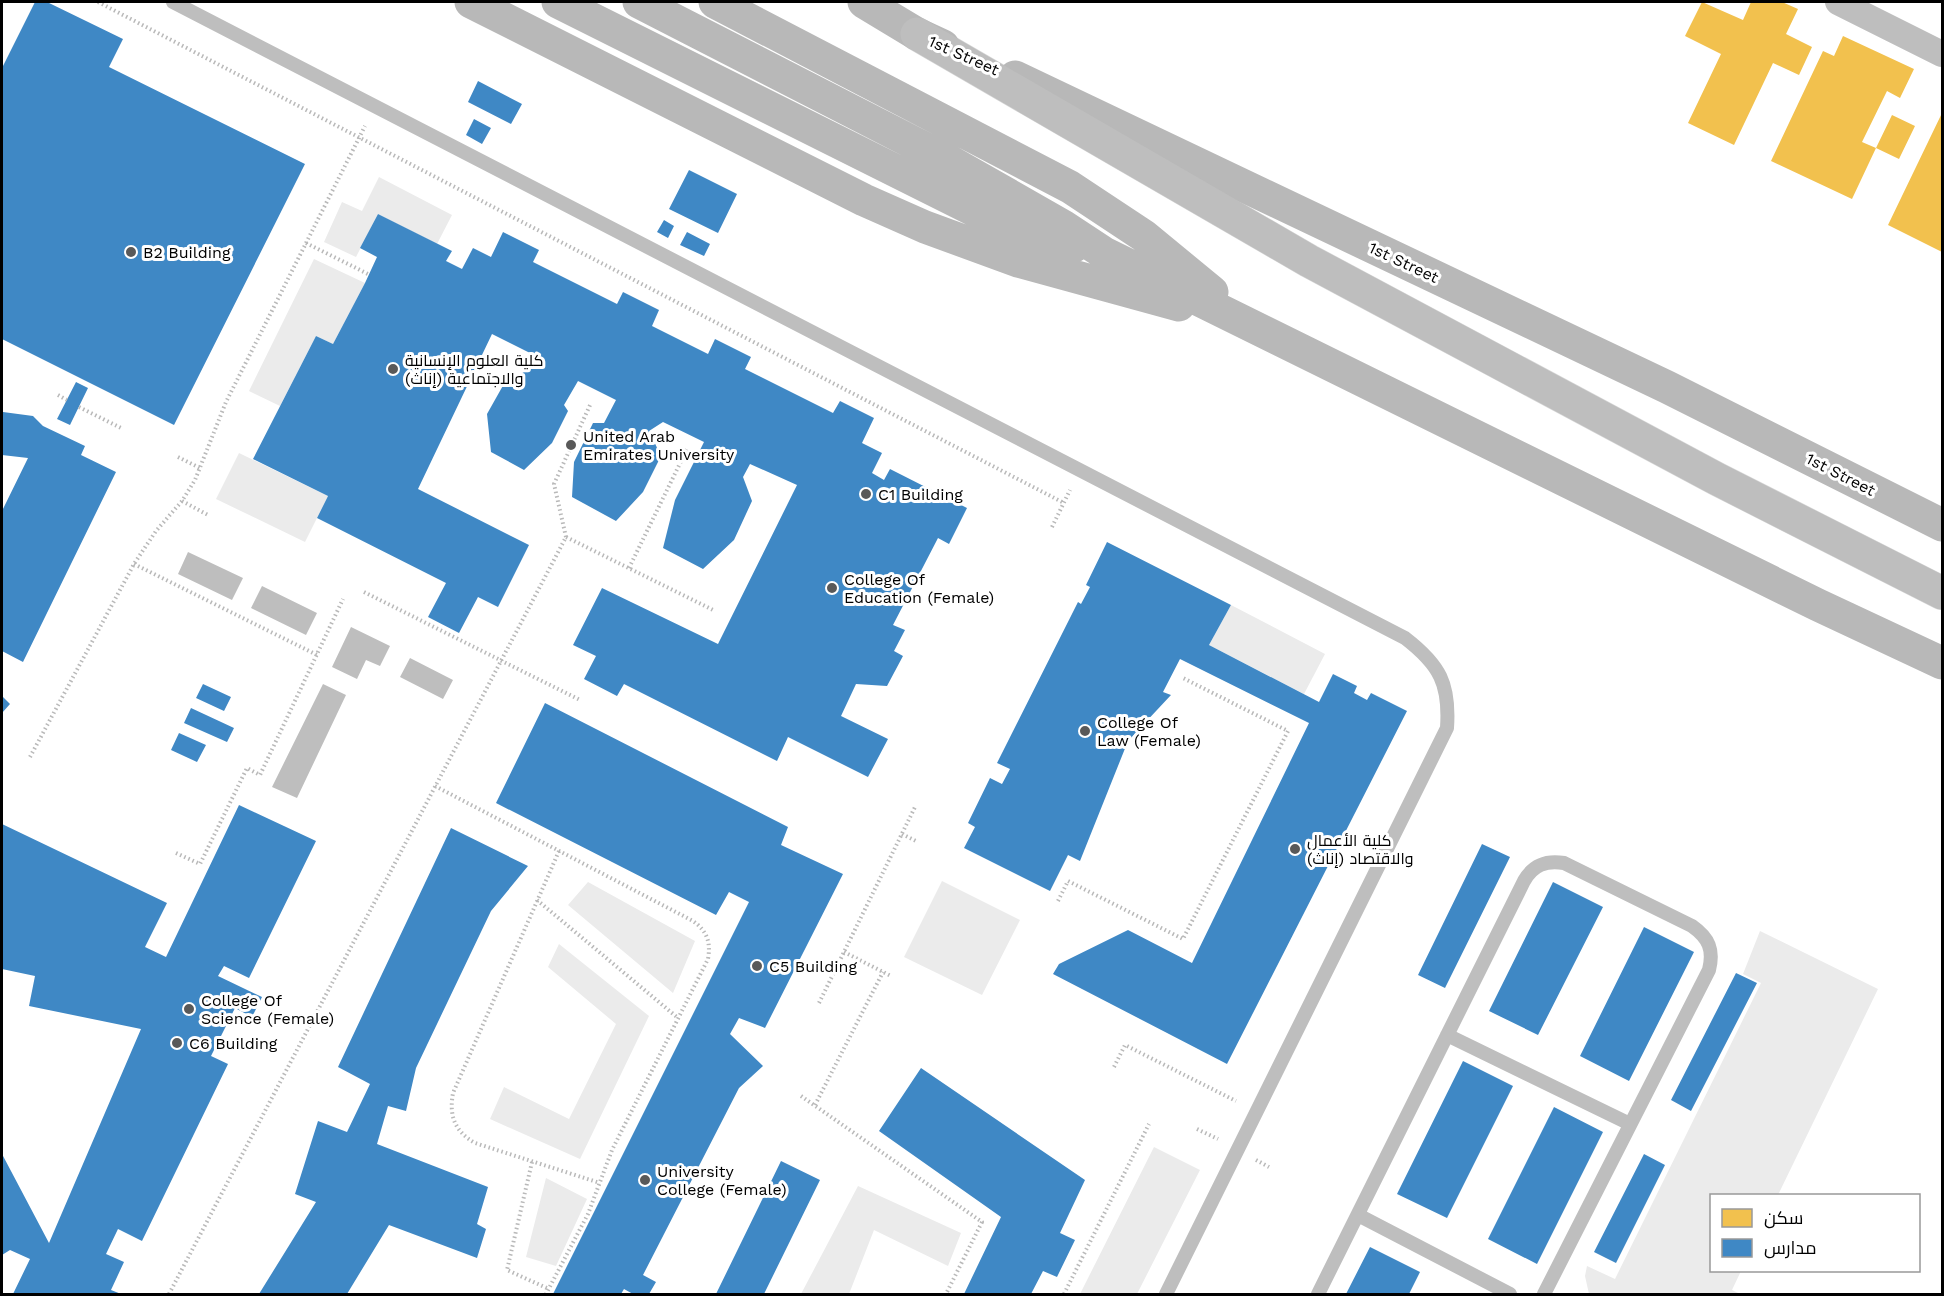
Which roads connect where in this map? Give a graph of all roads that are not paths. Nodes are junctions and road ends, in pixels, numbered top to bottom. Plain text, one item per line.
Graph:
1 (173, 2) edge
2 (471, 2) edge
3 (558, 2) edge
4 (639, 2) edge
5 (715, 2) edge
6 (864, 2) edge
7 (1838, 2) edge
8 (917, 34) junction
9 (1942, 54) edge
10 (1104, 253) junction
11 (1236, 316) junction
12 (1942, 525) edge
13 (1942, 593) edge
14 (1942, 663) edge
15 (1448, 1035) junction
16 (1630, 1124) junction
17 (1358, 1215) junction
18 (1166, 1294) edge
19 (1318, 1294) edge
20 (1510, 1294) edge
21 (1544, 1294) edge

1 - 18 lane
2 - 11 street
3 - 10 street
4 - 10 street
5 - 11 street
6 - 8 street, 1st Street
7 - 9 street
8 - 12 street, 1st Street
8 - 13 highway
10 - 11 street
11 - 14 street
15 - 16 lane
15 - 16 lane
15 - 17 lane
16 - 21 lane
17 - 19 lane
17 - 20 lane

